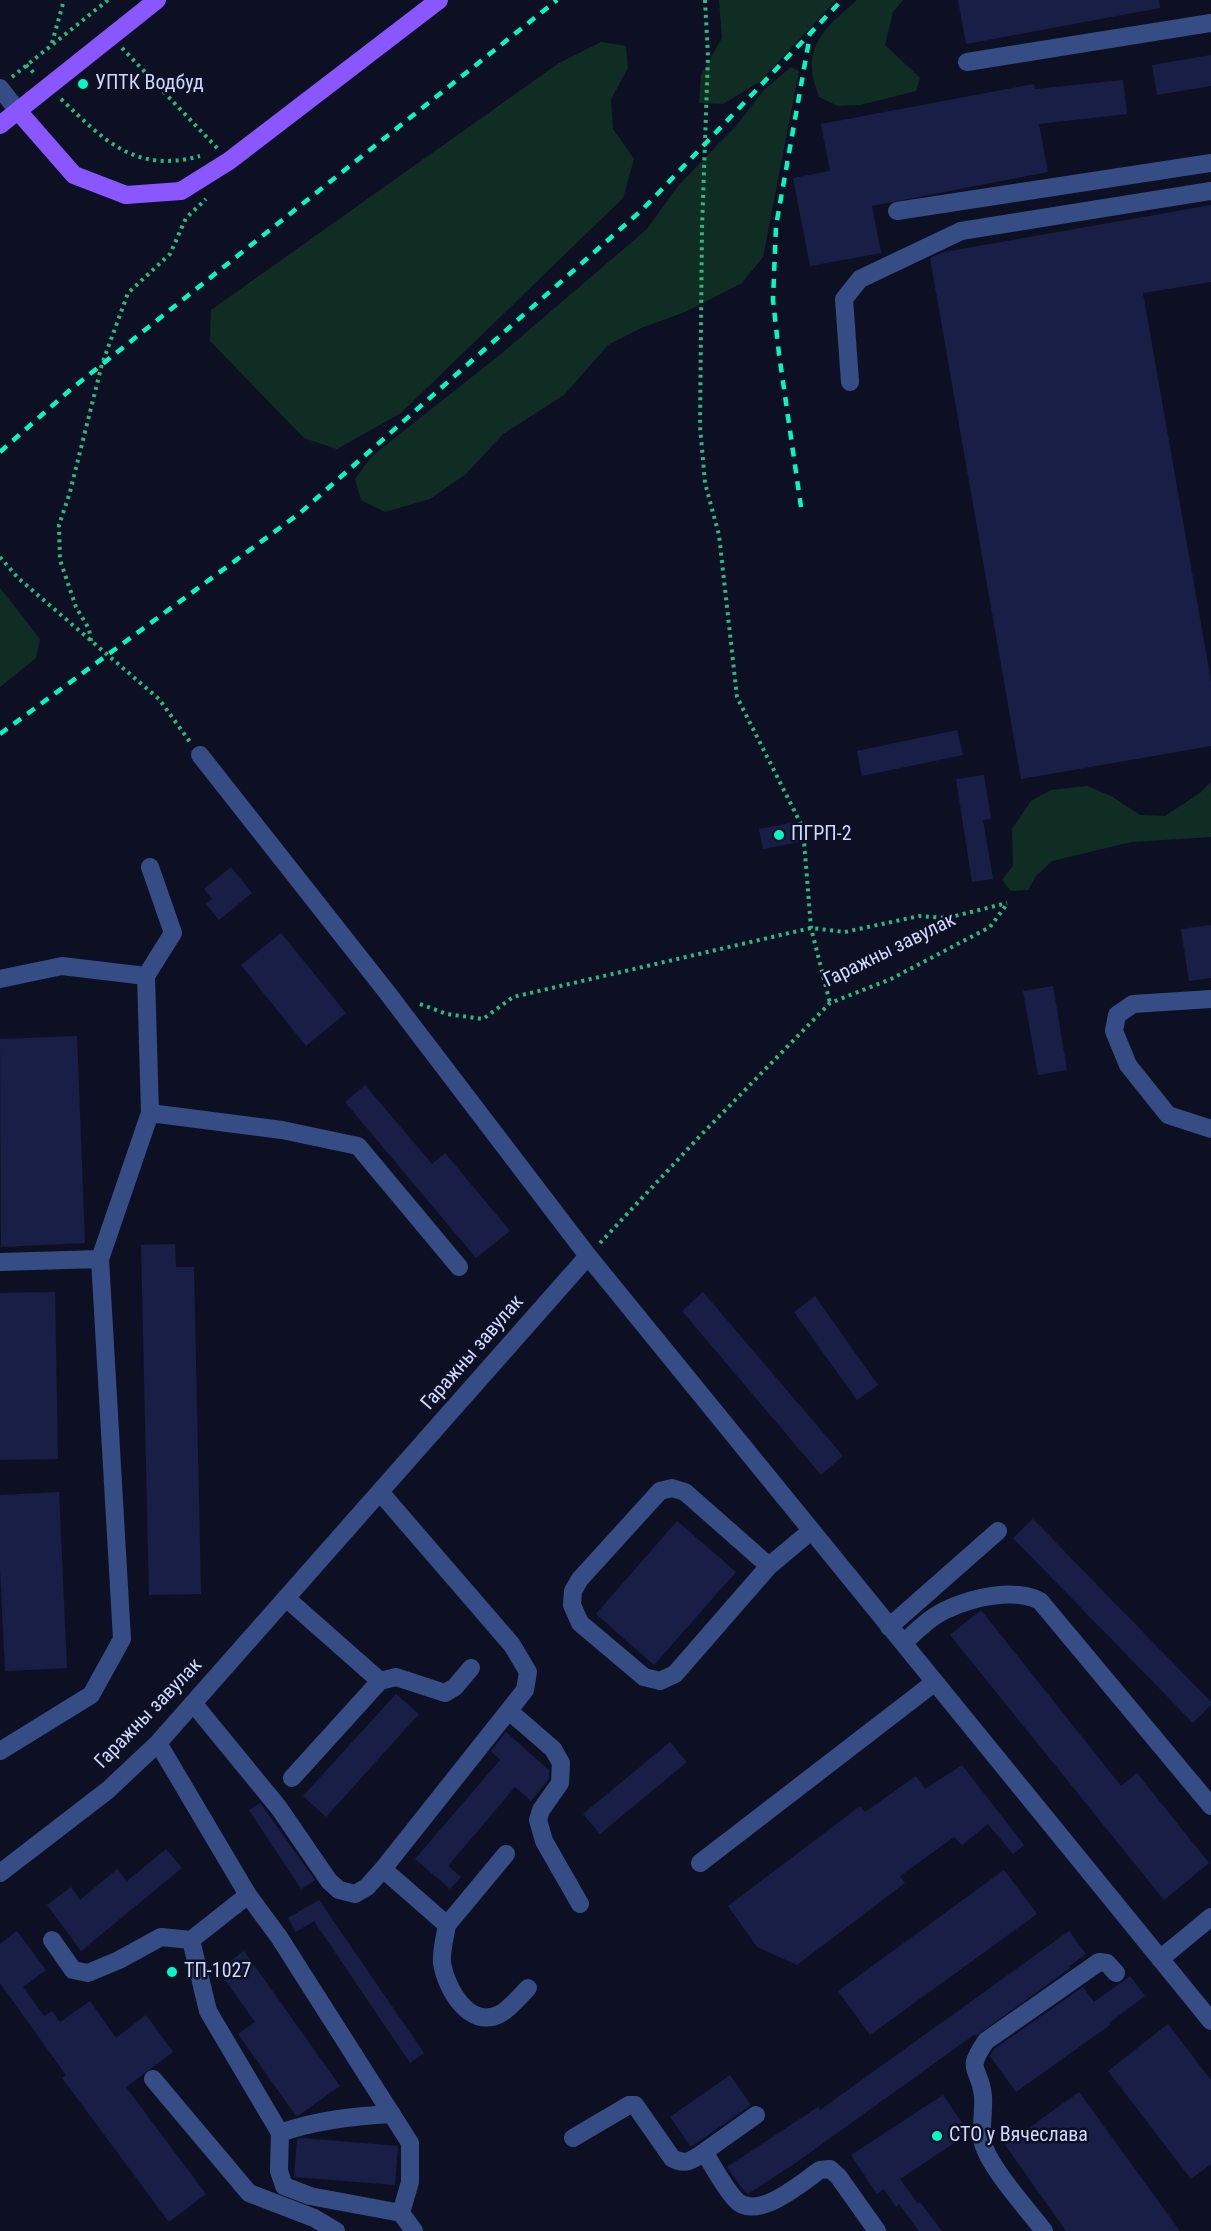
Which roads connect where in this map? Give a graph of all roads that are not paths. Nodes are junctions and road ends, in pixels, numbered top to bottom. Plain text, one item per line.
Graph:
1 (157, 0) edge
2 (439, 0) edge
3 (1211, 23) edge
4 (967, 63) dead end
5 (0, 88) edge
6 (18, 111) junction
7 (0, 125) edge
8 (1211, 163) edge
9 (1211, 192) edge
10 (897, 211) dead end
11 (850, 382) dead end
12 (200, 755) road end
13 (150, 867) dead end
14 (146, 976) junction
15 (0, 979) edge
16 (1211, 999) edge
17 (150, 1113) junction
18 (1211, 1129) edge
19 (588, 1256) junction
20 (100, 1259) junction
21 (0, 1262) edge
22 (459, 1267) dead end
23 (380, 1492) junction
24 (811, 1531) junction
25 (998, 1531) dead end
26 (769, 1566) junction
27 (286, 1598) junction
28 (889, 1627) junction
29 (903, 1643) junction
30 (471, 1668) dead end
31 (380, 1682) junction
32 (935, 1682) junction
33 (193, 1703) junction
34 (508, 1711) junction
35 (158, 1743) junction
36 (0, 1751) edge
37 (292, 1778) dead end
38 (1211, 1806) edge
39 (506, 1854) dead end
40 (700, 1863) dead end
41 (383, 1869) junction
42 (0, 1873) edge
43 (248, 1894) junction
44 (580, 1904) dead end
45 (1211, 1917) edge
46 (447, 1925) junction
47 (52, 1940) dead end
48 (191, 1940) junction
49 (1160, 1959) junction
50 (1116, 1973) dead end
51 (528, 1988) dead end
52 (1211, 2021) edge
53 (153, 2079) dead end
54 (392, 2114) junction
55 (756, 2115) dead end
56 (280, 2133) junction
57 (573, 2138) dead end
58 (704, 2152) junction
59 (401, 2213) junction
60 (336, 2231) edge
61 (414, 2231) edge
62 (877, 2231) edge
63 (1044, 2231) edge

1 - 6 main road
2 - 6 main road
3 - 4 street
5 - 6 street
6 - 7 main road
8 - 10 street
9 - 11 street
12 - 19 street
13 - 14 street
14 - 15 street
14 - 17 street
16 - 18 street
17 - 20 street
17 - 22 street
19 - 23 street, Гаражны завулак
19 - 24 street
20 - 21 street
20 - 36 street
23 - 27 street, Гаражны завулак
23 - 34 street
24 - 26 street
24 - 28 street
25 - 28 street
26 - 26 street
27 - 31 street
27 - 33 street, Гаражны завулак
28 - 29 street
29 - 32 street
29 - 38 street
30 - 31 street
31 - 37 street
32 - 40 street
32 - 49 street
33 - 35 street, Гаражны завулак
33 - 41 street
34 - 41 street
34 - 44 street
35 - 42 street, Гаражны завулак
35 - 43 street
39 - 46 street
41 - 46 street
43 - 48 street
43 - 54 street
45 - 49 street
46 - 51 street
47 - 48 street
48 - 56 street
49 - 52 street
50 - 63 street
53 - 60 street
54 - 56 street
54 - 59 street
55 - 58 street
56 - 59 street
57 - 58 street
58 - 62 street
59 - 61 street

